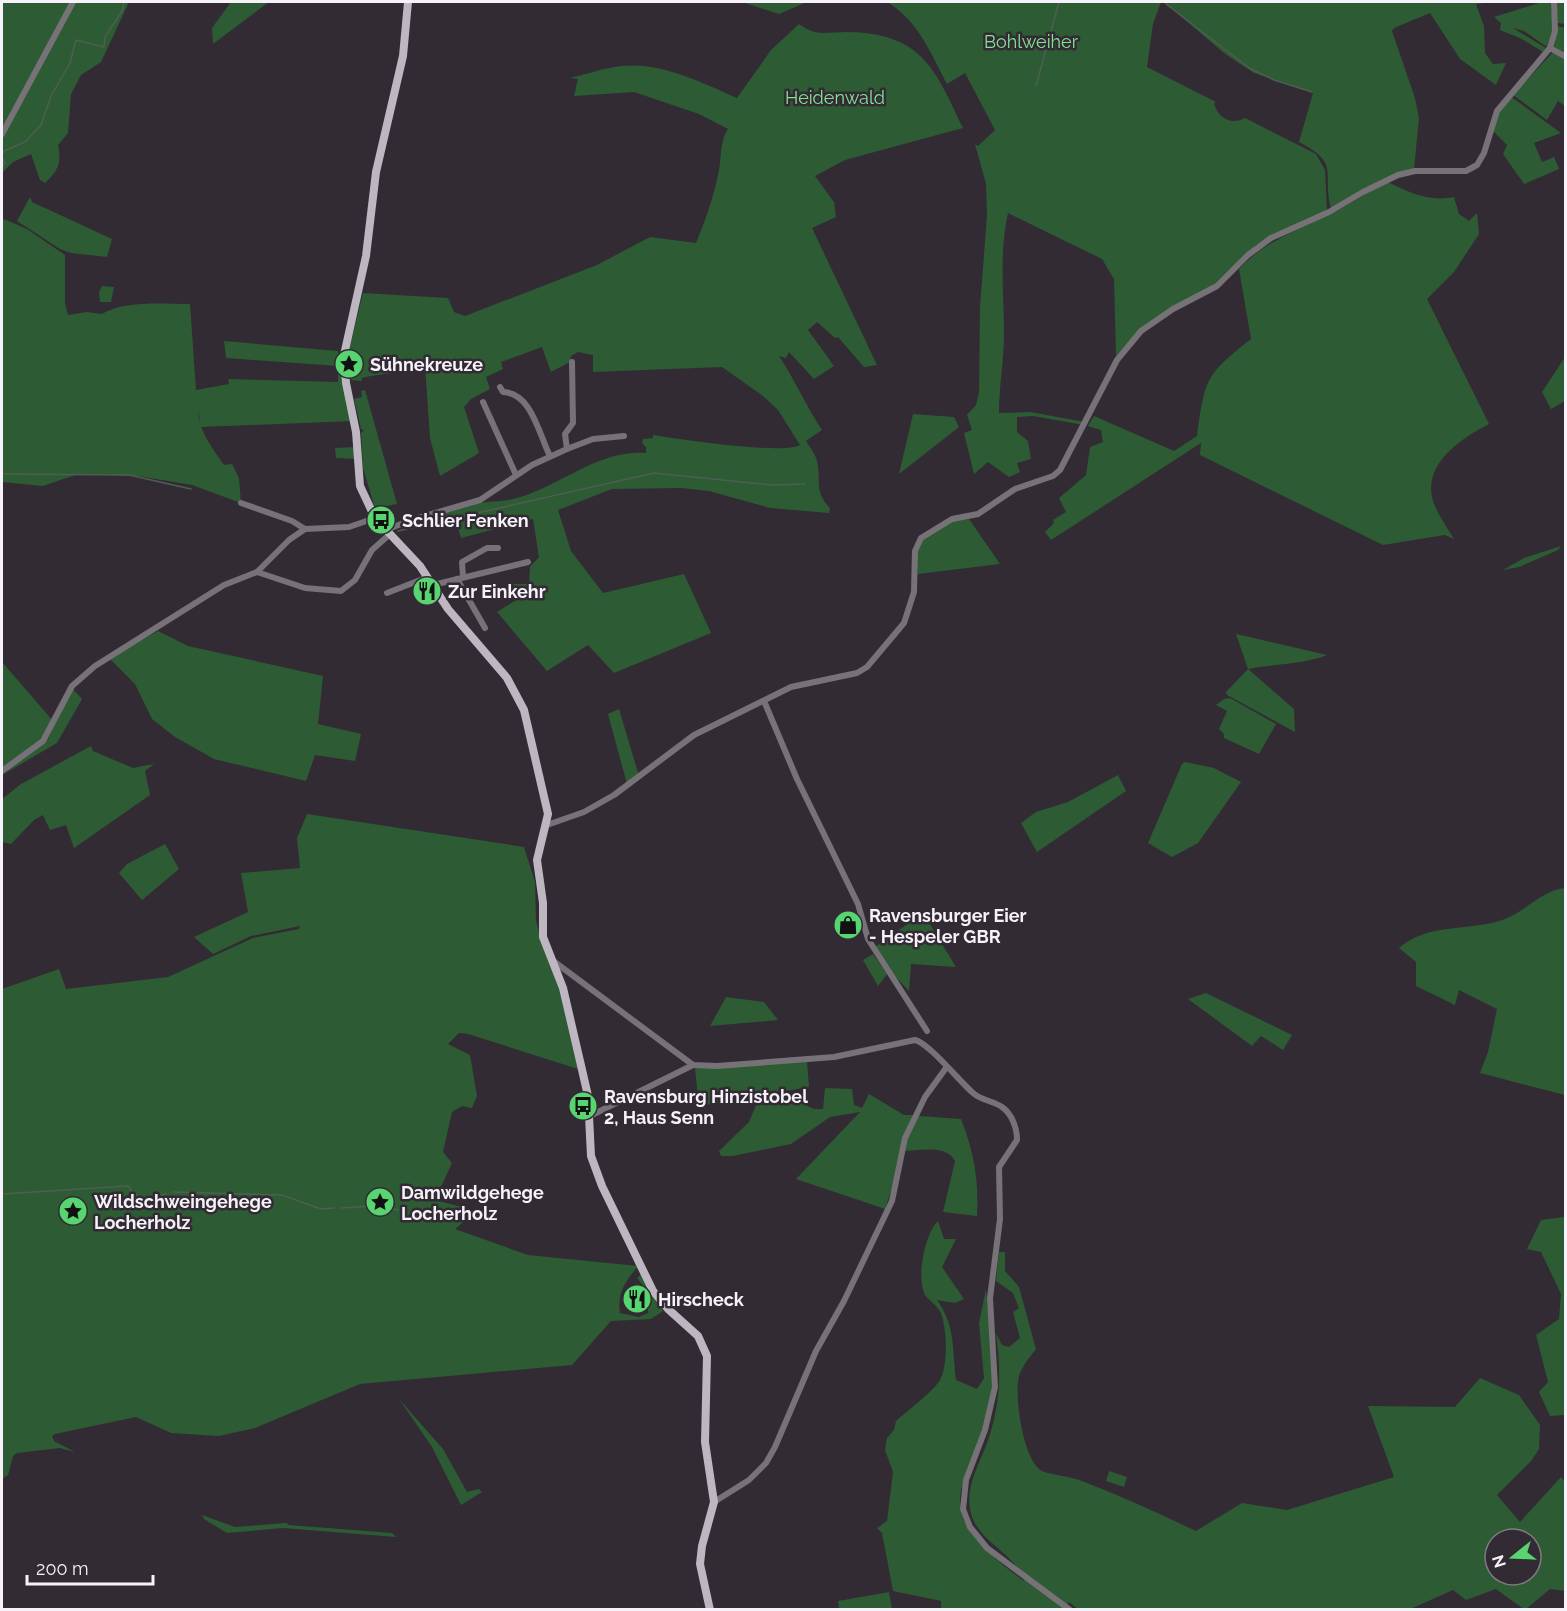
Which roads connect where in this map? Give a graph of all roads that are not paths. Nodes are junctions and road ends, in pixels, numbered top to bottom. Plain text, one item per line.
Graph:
1 (73, 2) edge
2 (408, 2) edge
3 (1554, 2) edge
4 (1550, 48) junction
5 (1566, 57) edge
6 (2, 134) edge
7 (572, 362) dead end
8 (500, 387) dead end
9 (483, 402) dead end
10 (624, 436) dead end
11 (567, 449) junction
12 (550, 456) junction
13 (516, 475) junction
14 (242, 503) dead end
15 (375, 518) junction
16 (305, 529) junction
17 (388, 532) junction
18 (498, 548) dead end
19 (528, 562) dead end
20 (257, 572) junction
21 (428, 577) junction
22 (460, 578) junction
23 (433, 585) junction
24 (387, 593) dead end
25 (485, 628) dead end
26 (764, 701) junction
27 (2, 771) edge
28 (547, 825) junction
29 (552, 960) junction
30 (927, 1031) dead end
31 (693, 1065) junction
32 (946, 1068) junction
33 (589, 1114) junction
34 (714, 1502) junction
35 (710, 1610) edge
36 (1070, 1610) edge

1 - 6 street
2 - 15 main road
3 - 4 street
4 - 5 street
4 - 26 street
7 - 11 street
8 - 12 street
9 - 13 street
10 - 11 street
11 - 12 street
12 - 13 street
13 - 17 street
14 - 16 street
15 - 16 street
15 - 17 main road
16 - 20 street
17 - 20 street
17 - 21 main road
18 - 22 street
19 - 22 street
20 - 27 street
21 - 23 main road
21 - 24 street
22 - 23 street
22 - 25 street
23 - 28 main road
26 - 28 street
26 - 30 street
28 - 29 main road
29 - 31 street
29 - 33 main road
31 - 32 street
31 - 33 street
32 - 34 street
32 - 36 street
33 - 34 main road
34 - 35 main road

